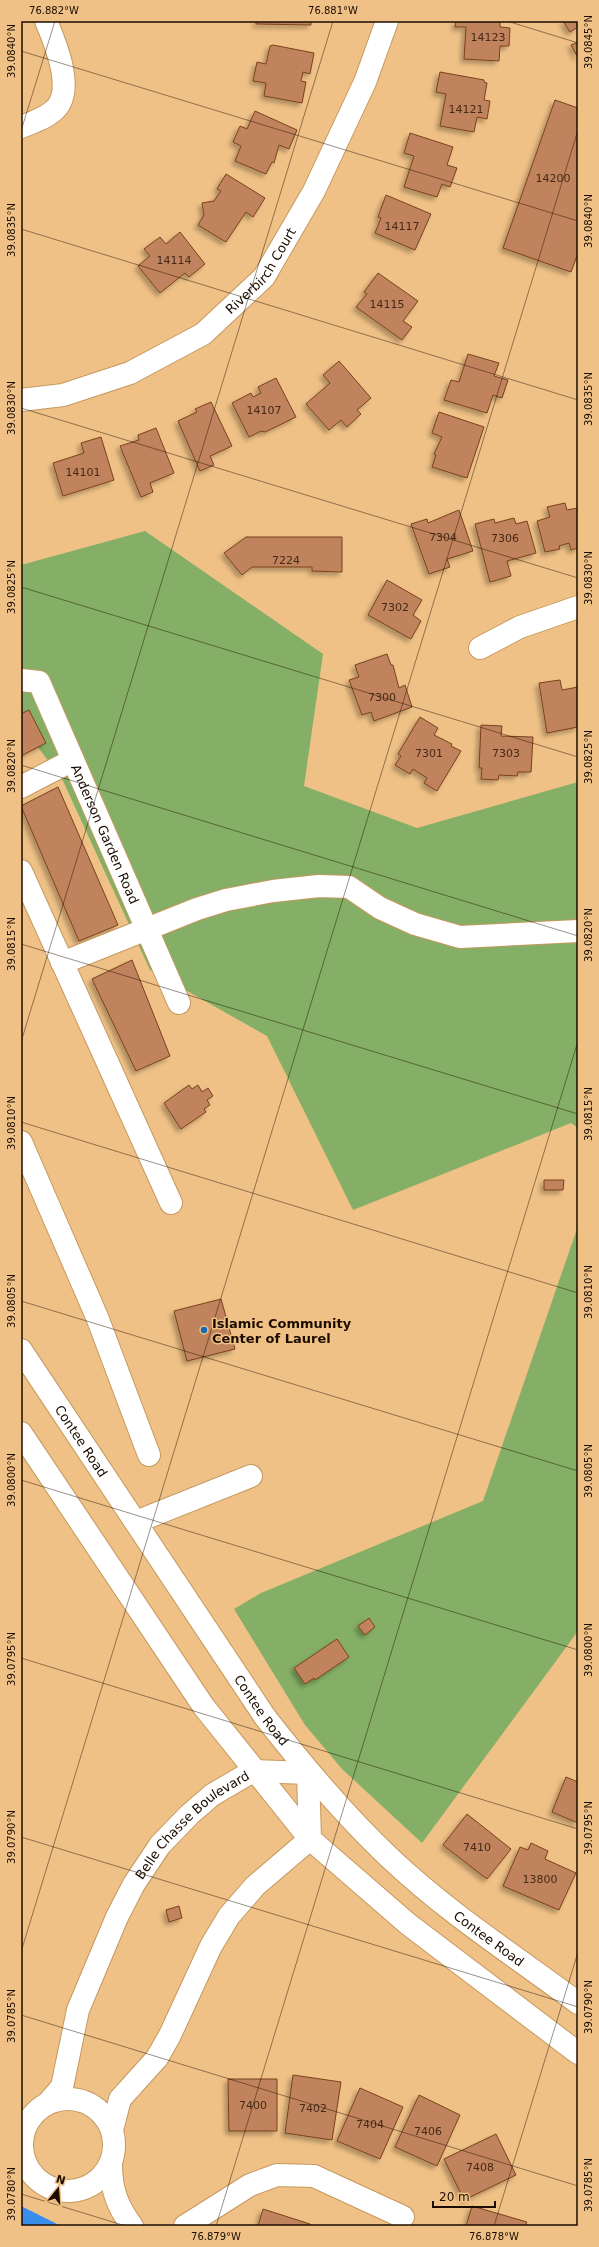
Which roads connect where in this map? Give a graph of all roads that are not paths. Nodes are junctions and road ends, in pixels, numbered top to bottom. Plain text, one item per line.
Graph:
1 (46, 21) edge
2 (387, 21) edge
3 (21, 127) edge
4 (21, 400) edge
5 (578, 607) edge
6 (480, 648) dead end
7 (21, 680) edge
8 (73, 760) junction
9 (21, 787) edge
10 (21, 871) edge
11 (147, 930) junction
12 (578, 931) edge
13 (62, 963) junction
14 (178, 1003) dead end
15 (21, 1142) edge
16 (171, 1203) dead end
17 (21, 1350) edge
18 (21, 1433) edge
19 (149, 1455) dead end
20 (251, 1476) dead end
21 (136, 1522) junction
22 (253, 1771) junction
23 (308, 1773) junction
24 (310, 1839) junction
25 (578, 2001) edge
26 (578, 2053) edge
27 (48, 2103) junction
28 (112, 2130) junction
29 (22, 2146) edge
30 (110, 2164) junction
31 (77, 2190) junction
32 (403, 2217) dead end
33 (130, 2224) edge
34 (186, 2226) edge

1 - 3 street
2 - 4 street, Riverbirch Court
5 - 6 street
7 - 8 street, Anderson Garden Road
8 - 9 street
8 - 11 street, Anderson Garden Road
10 - 13 street
11 - 12 street
11 - 13 street
11 - 14 street, Anderson Garden Road
13 - 16 street
15 - 19 street
17 - 21 street, Contee Road
18 - 22 street
20 - 21 street
21 - 23 street, Contee Road
22 - 23 street, Belle Chasse Boulevard
22 - 24 street
22 - 27 street, Belle Chasse Boulevard
23 - 24 street
23 - 25 street, Contee Road
24 - 26 street
24 - 28 street, Belle Chasse Boulevard
27 - 28 street, Belle Chasse Boulevard
27 - 29 street, Belle Chasse Boulevard
28 - 30 street, Belle Chasse Boulevard
29 - 31 street, Belle Chasse Boulevard
30 - 31 street, Belle Chasse Boulevard
30 - 33 street, Belle Chasse Boulevard
31 - 33 street, Belle Chasse Boulevard
32 - 34 street

